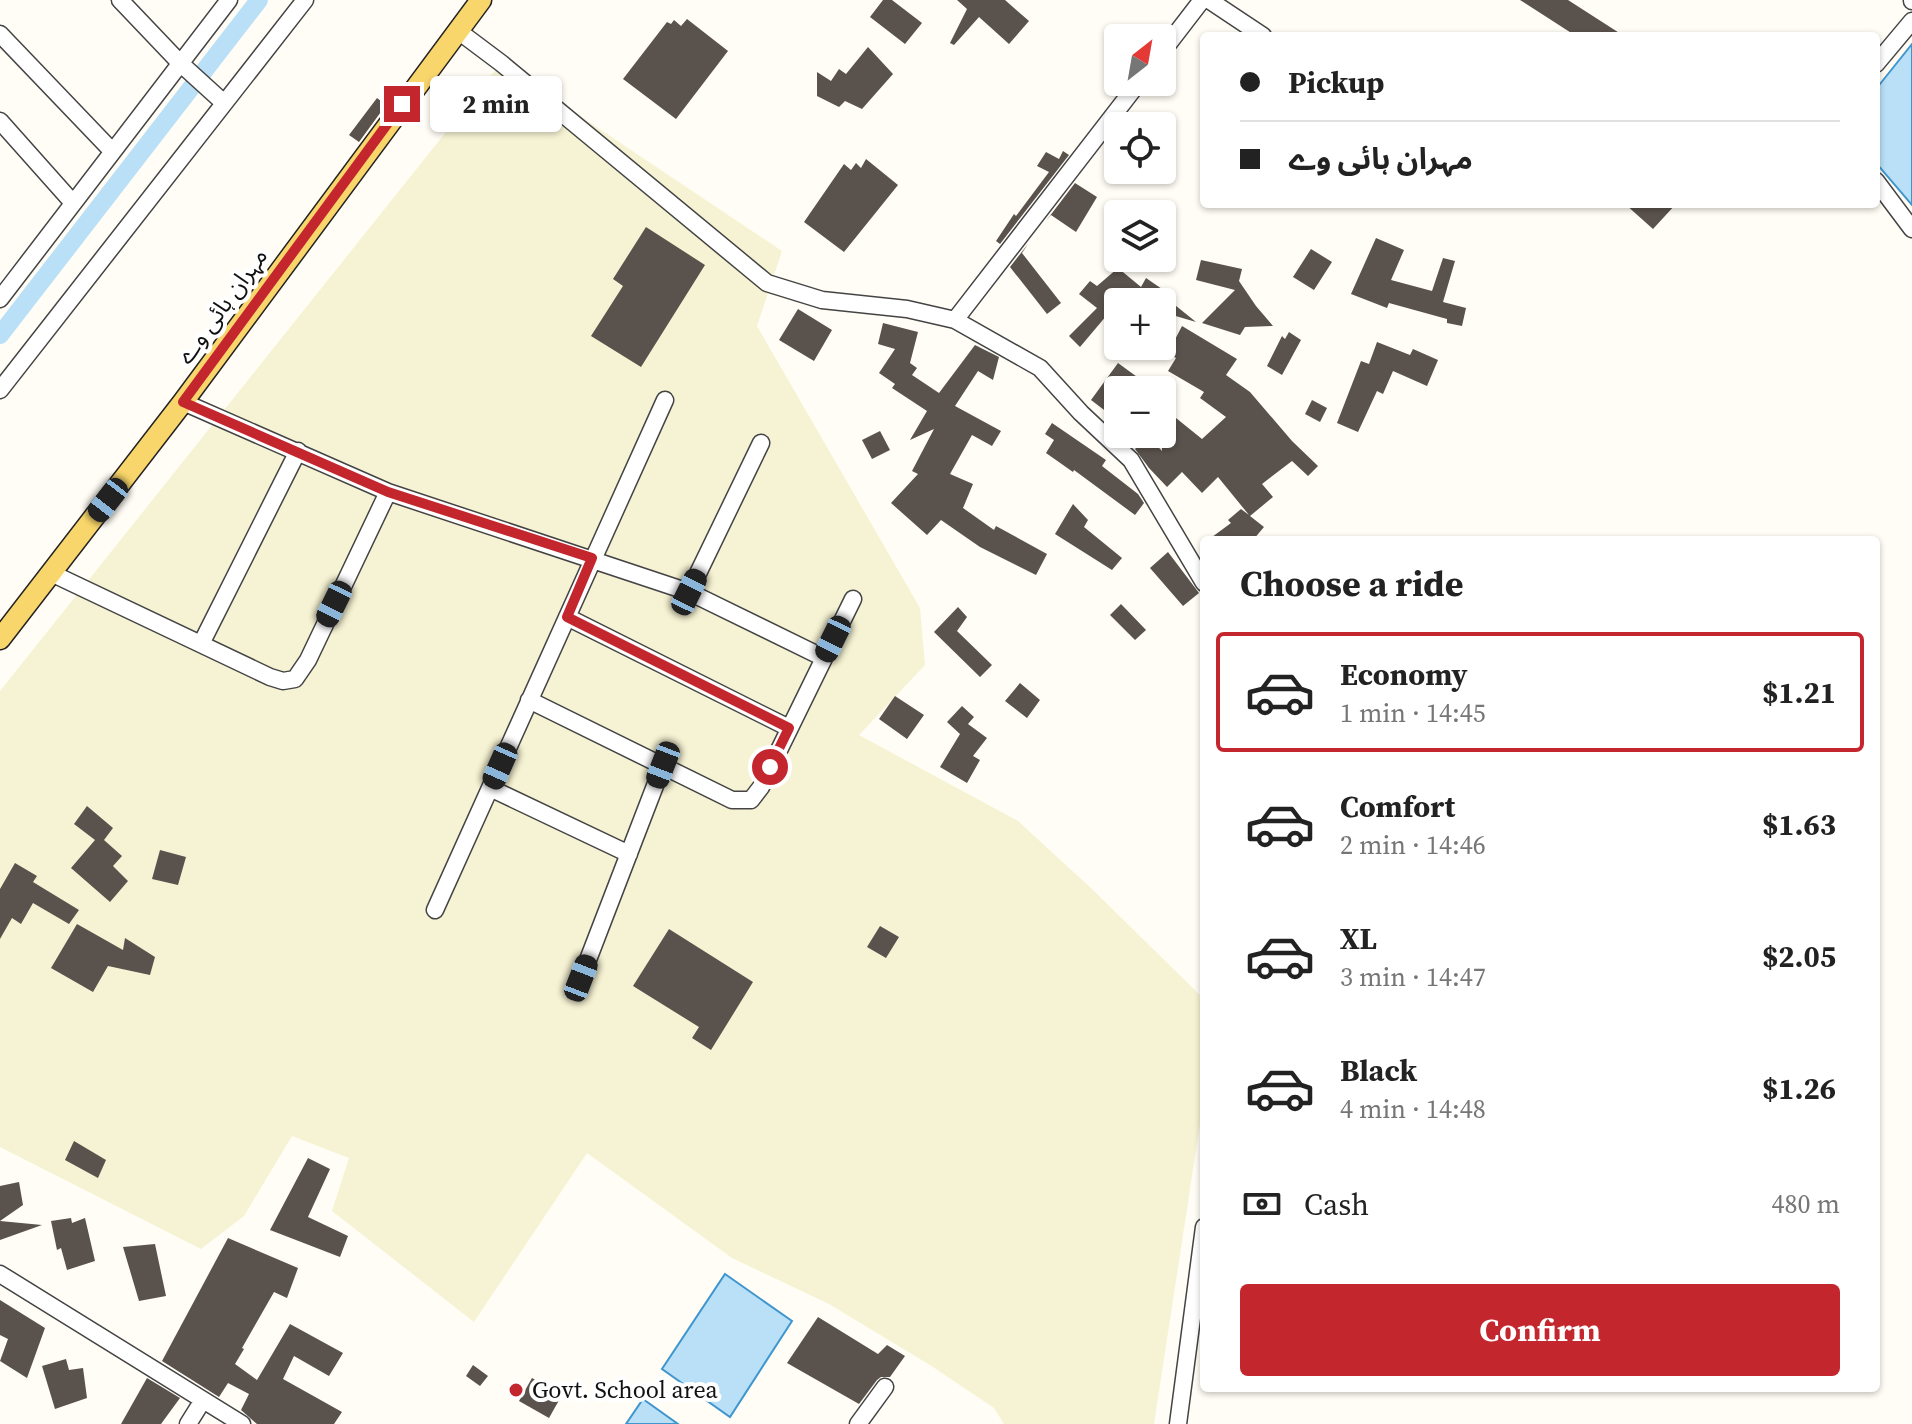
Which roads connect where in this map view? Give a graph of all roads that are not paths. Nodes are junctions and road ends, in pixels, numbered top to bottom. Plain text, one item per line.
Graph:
1 (120, 0) edge
2 (305, 0) edge
3 (481, 0) edge
4 (1202, 0) edge
5 (1209, 0) edge
6 (220, 4) edge
7 (1912, 21) edge
8 (457, 30) junction
9 (1257, 32) edge
10 (0, 34) edge
11 (1176, 34) edge
12 (1880, 59) edge
13 (185, 68) junction
14 (1128, 96) edge
15 (224, 103) junction
16 (0, 121) edge
17 (112, 151) junction
18 (1880, 186) edge
19 (73, 203) junction
20 (1912, 229) edge
21 (0, 299) edge
22 (955, 320) junction
23 (0, 390) edge
24 (665, 400) dead end
25 (183, 402) junction
26 (761, 443) dead end
27 (298, 451) junction
28 (388, 492) junction
29 (592, 558) junction
30 (51, 573) junction
31 (1200, 576) edge
32 (689, 592) junction
33 (853, 599) dead end
34 (567, 617) junction
35 (0, 639) edge
36 (201, 644) junction
37 (824, 658) junction
38 (529, 700) junction
39 (789, 728) junction
40 (663, 765) junction
41 (490, 788) junction
42 (629, 854) junction
43 (435, 910) dead end
44 (581, 978) dead end
45 (1200, 1257) edge
46 (0, 1274) edge
47 (885, 1387) dead end
48 (203, 1400) junction
49 (188, 1424) edge
50 (242, 1424) edge
51 (858, 1424) edge
52 (1178, 1424) edge

1 - 13 street
2 - 15 street
3 - 8 main road, مہران ہائی وے
4 - 11 street
5 - 9 street
6 - 13 street
7 - 12 street
8 - 22 street
8 - 25 main road, مہران ہائی وے
10 - 17 street
13 - 15 street
13 - 17 street
14 - 22 street
15 - 23 street
16 - 19 street
17 - 19 street
18 - 20 street
19 - 21 street
22 - 31 street
24 - 29 street
25 - 27 street
25 - 30 main road, مہران ہائی وے
26 - 32 street
27 - 28 street
27 - 36 street
28 - 29 street
28 - 36 street
29 - 32 street
29 - 34 street
30 - 35 main road, مہران ہائی وے
30 - 36 street
32 - 37 street
33 - 37 street
34 - 38 street
34 - 39 street
37 - 39 street
38 - 40 street
38 - 41 street
39 - 40 street
40 - 42 street
41 - 42 street
41 - 43 street
42 - 44 street
45 - 52 street
46 - 48 street
47 - 51 street
48 - 49 street
48 - 50 street

